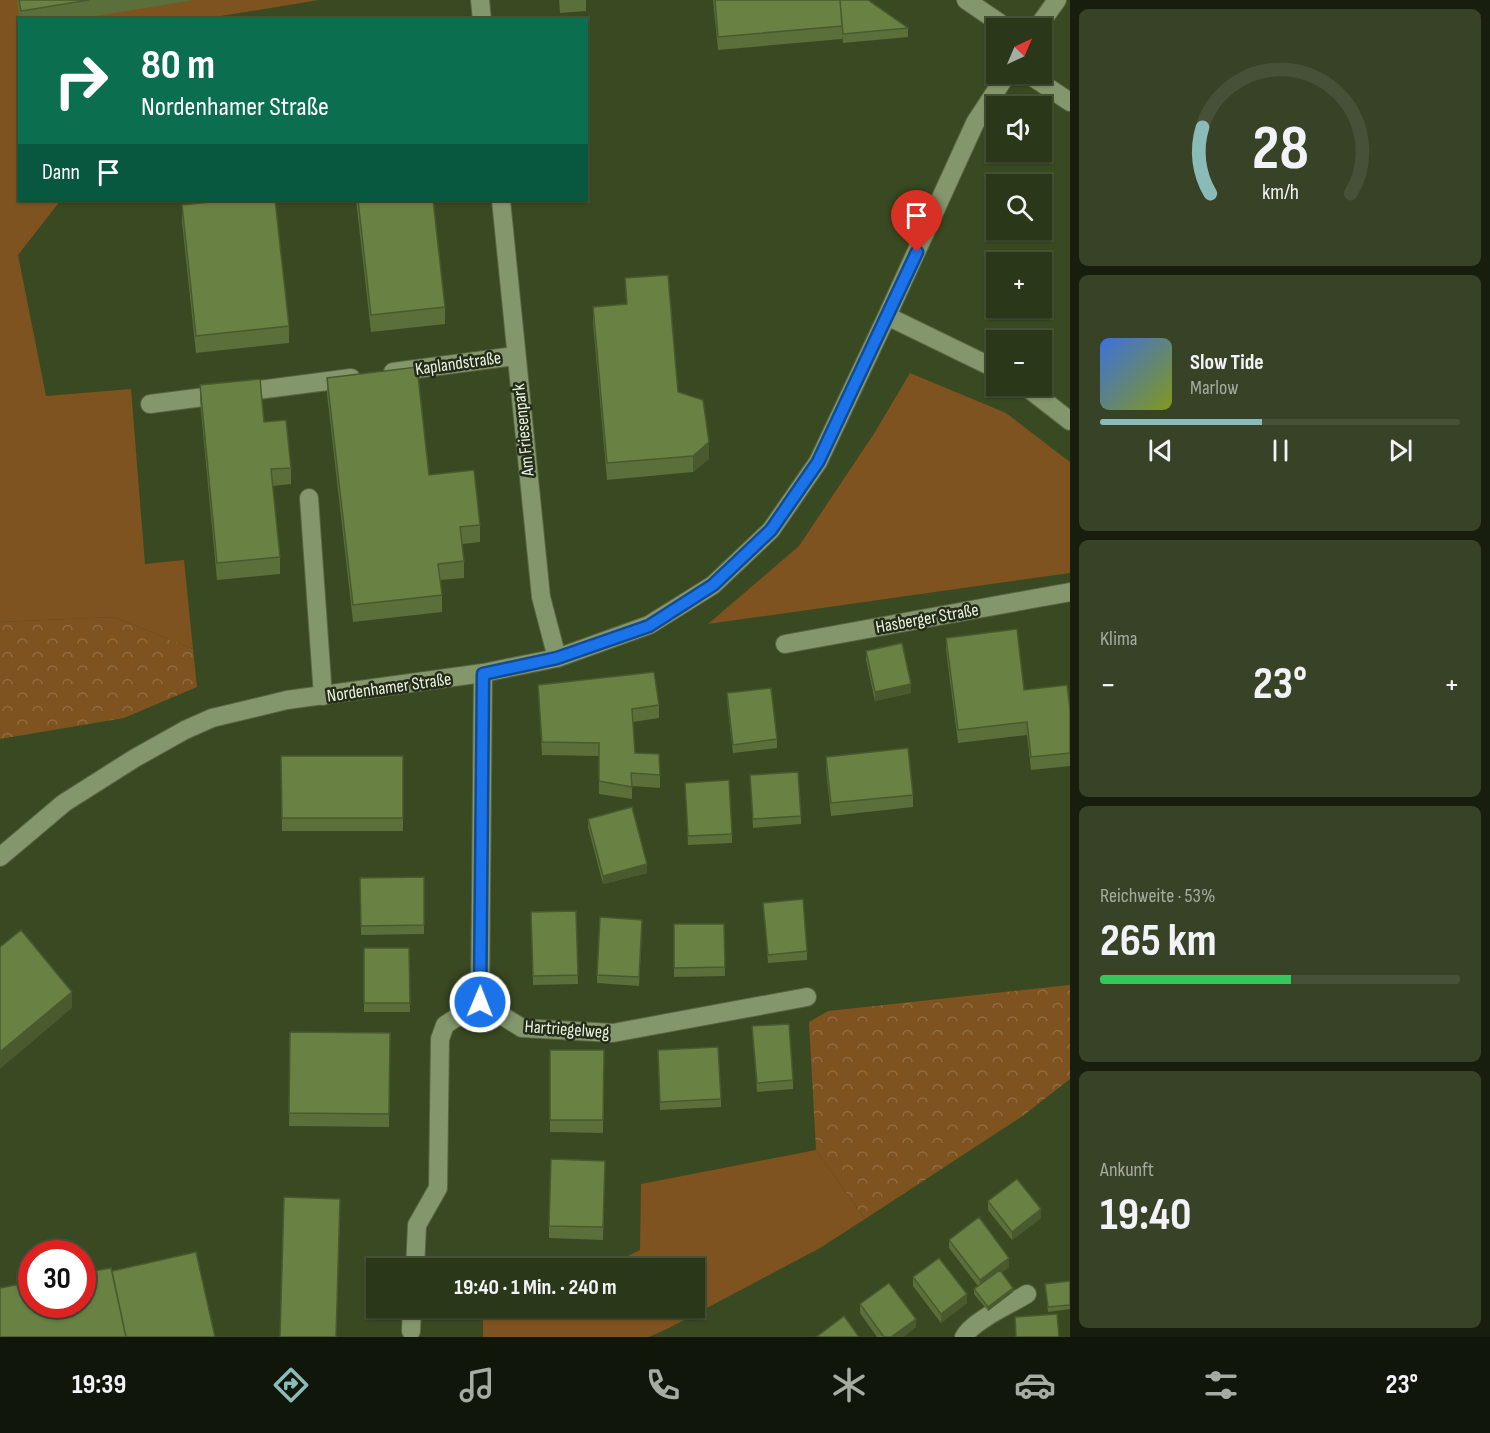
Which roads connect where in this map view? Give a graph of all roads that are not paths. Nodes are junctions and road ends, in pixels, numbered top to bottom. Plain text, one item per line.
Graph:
1 (480, 0) edge
2 (966, 0) edge
3 (1057, 0) edge
4 (482, 18) edge
5 (992, 18) edge
6 (1044, 18) edge
7 (1000, 84) edge
8 (1043, 84) edge
9 (1070, 102) edge
10 (501, 201) edge
11 (887, 316) junction
12 (515, 356) junction
13 (986, 364) edge
14 (1038, 396) edge
15 (150, 404) dead end
16 (1070, 421) edge
17 (309, 498) dead end
18 (1070, 592) edge
19 (785, 644) dead end
20 (557, 658) junction
21 (483, 674) junction
22 (323, 696) junction
23 (0, 856) edge
24 (807, 997) dead end
25 (480, 1002) junction
26 (416, 1258) edge
27 (1026, 1294) dead end
28 (412, 1318) edge
29 (411, 1331) dead end
30 (964, 1337) edge

1 - 4 street
2 - 5 street
3 - 6 street
7 - 11 street, Nordenhamer Straße
8 - 9 street
10 - 12 street, Am Friesenpark
11 - 13 street
11 - 20 street, Nordenhamer Straße
12 - 15 street, Kaplandstraße
12 - 20 street, Am Friesenpark
14 - 16 street
17 - 22 street
18 - 19 street, Hasberger Straße
20 - 21 street, Nordenhamer Straße
21 - 22 street, Nordenhamer Straße
21 - 25 street
22 - 23 street, Nordenhamer Straße
24 - 25 street, Hartriegelweg
25 - 26 street
27 - 30 street
28 - 29 street

